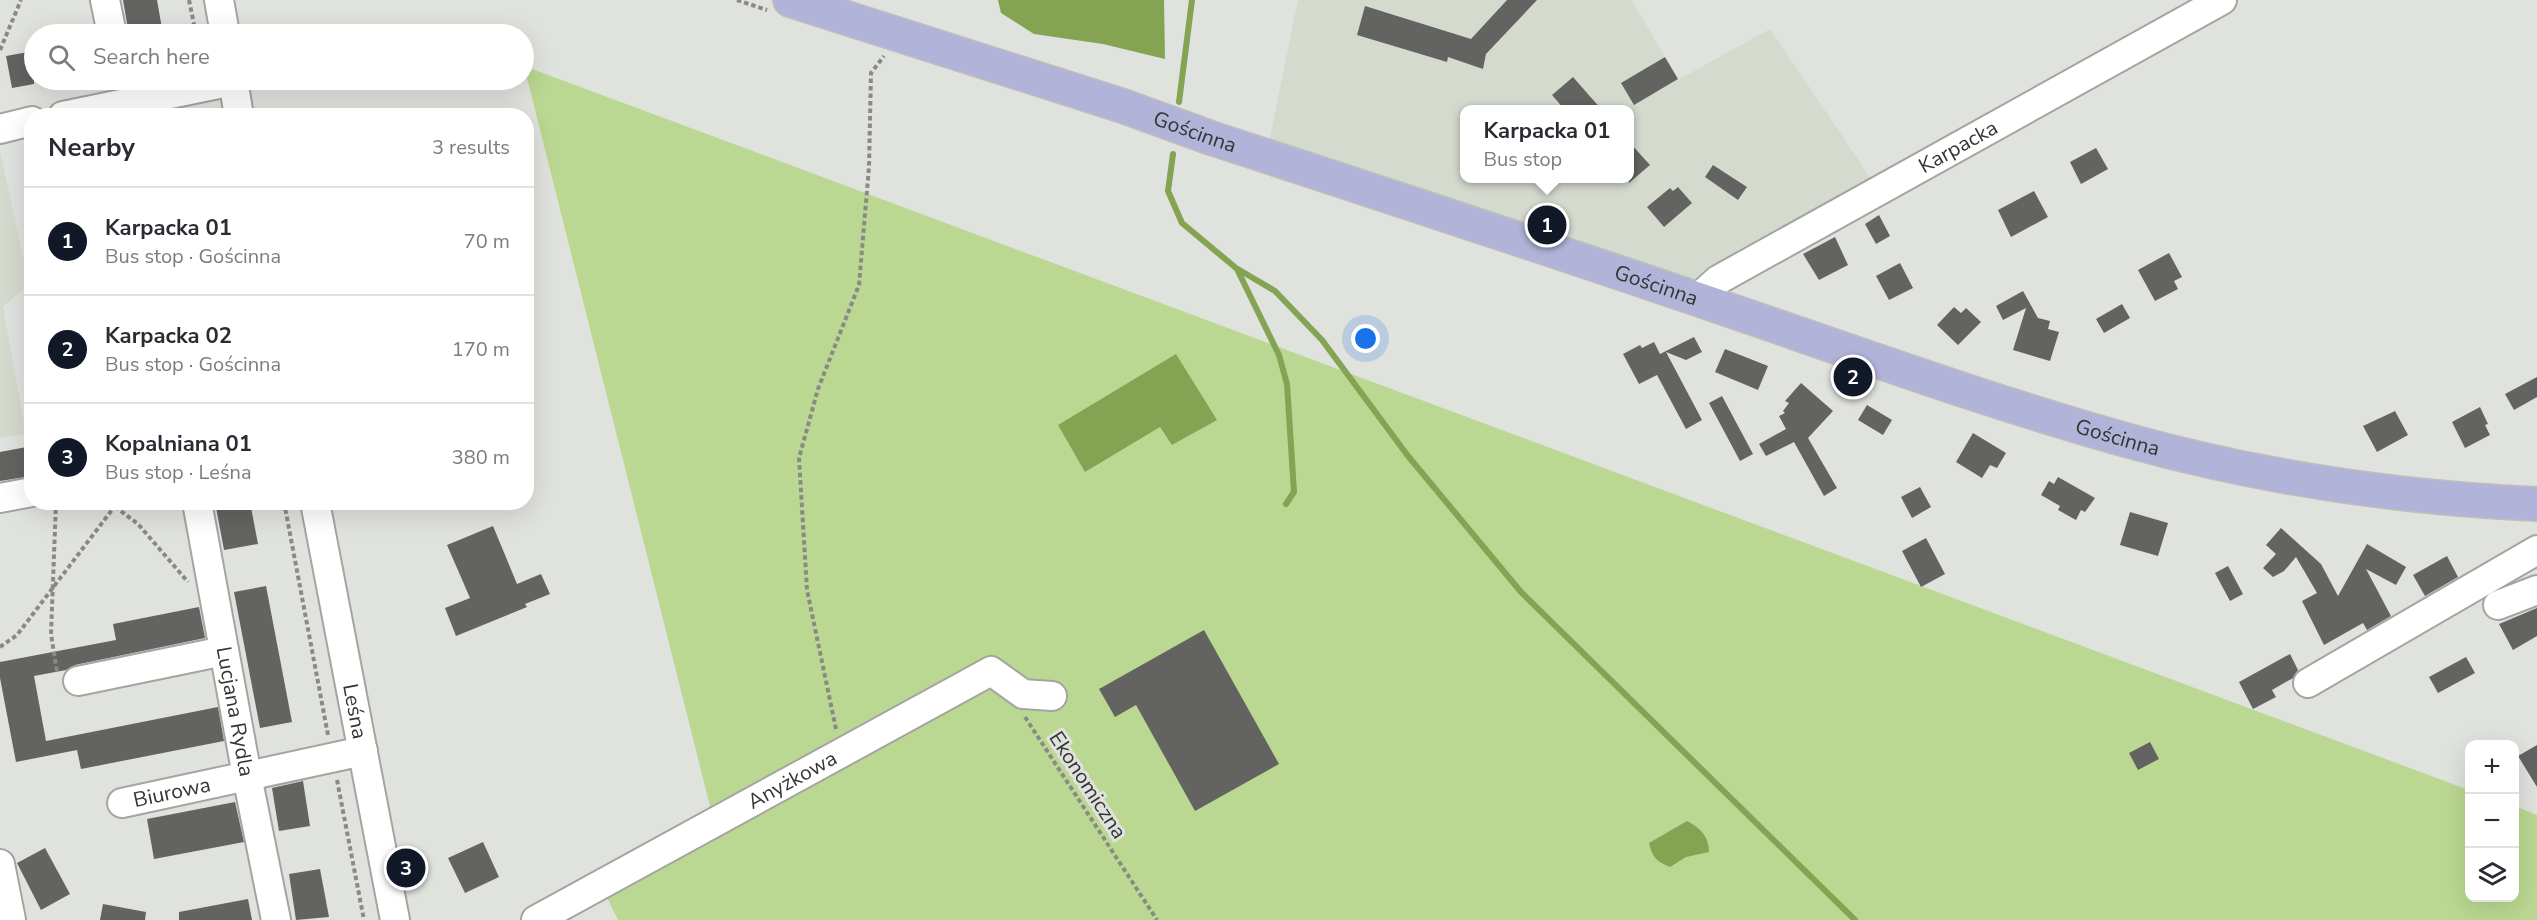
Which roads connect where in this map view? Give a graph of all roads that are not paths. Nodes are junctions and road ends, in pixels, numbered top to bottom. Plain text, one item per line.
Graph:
1 (105, 0) edge
2 (219, 0) edge
3 (790, 0) edge
4 (2222, 0) edge
5 (110, 24) edge
6 (223, 24) edge
7 (178, 90) edge
8 (235, 90) edge
9 (124, 100) edge
10 (94, 108) edge
11 (238, 108) edge
12 (24, 124) edge
13 (0, 129) edge
14 (1697, 299) junction
15 (24, 494) edge
16 (0, 498) edge
17 (2537, 504) edge
18 (198, 510) edge
19 (317, 510) edge
20 (2537, 550) edge
21 (2537, 590) edge
22 (2498, 606) dead end
23 (224, 651) junction
24 (78, 681) road end
25 (2308, 683) dead end
26 (1052, 696) dead end
27 (363, 751) junction
28 (247, 776) junction
29 (122, 803) dead end
30 (0, 864) edge
31 (11, 920) edge
32 (276, 920) edge
33 (395, 920) edge
34 (536, 920) edge

1 - 5 street
2 - 6 street
3 - 14 main road, Gościnna
4 - 14 street, Karpacka
7 - 9 street
8 - 11 street
9 - 10 street
12 - 13 street
14 - 17 main road, Gościnna
15 - 16 street
18 - 23 street, Lucjana Rydla
19 - 27 street, Leśna
20 - 25 street
21 - 22 street
23 - 24 street
23 - 28 street, Lucjana Rydla
26 - 34 street, Anyżkowa
27 - 28 street, Biurowa
27 - 33 street, Leśna
28 - 29 street, Biurowa
28 - 32 street, Lucjana Rydla
30 - 31 street

